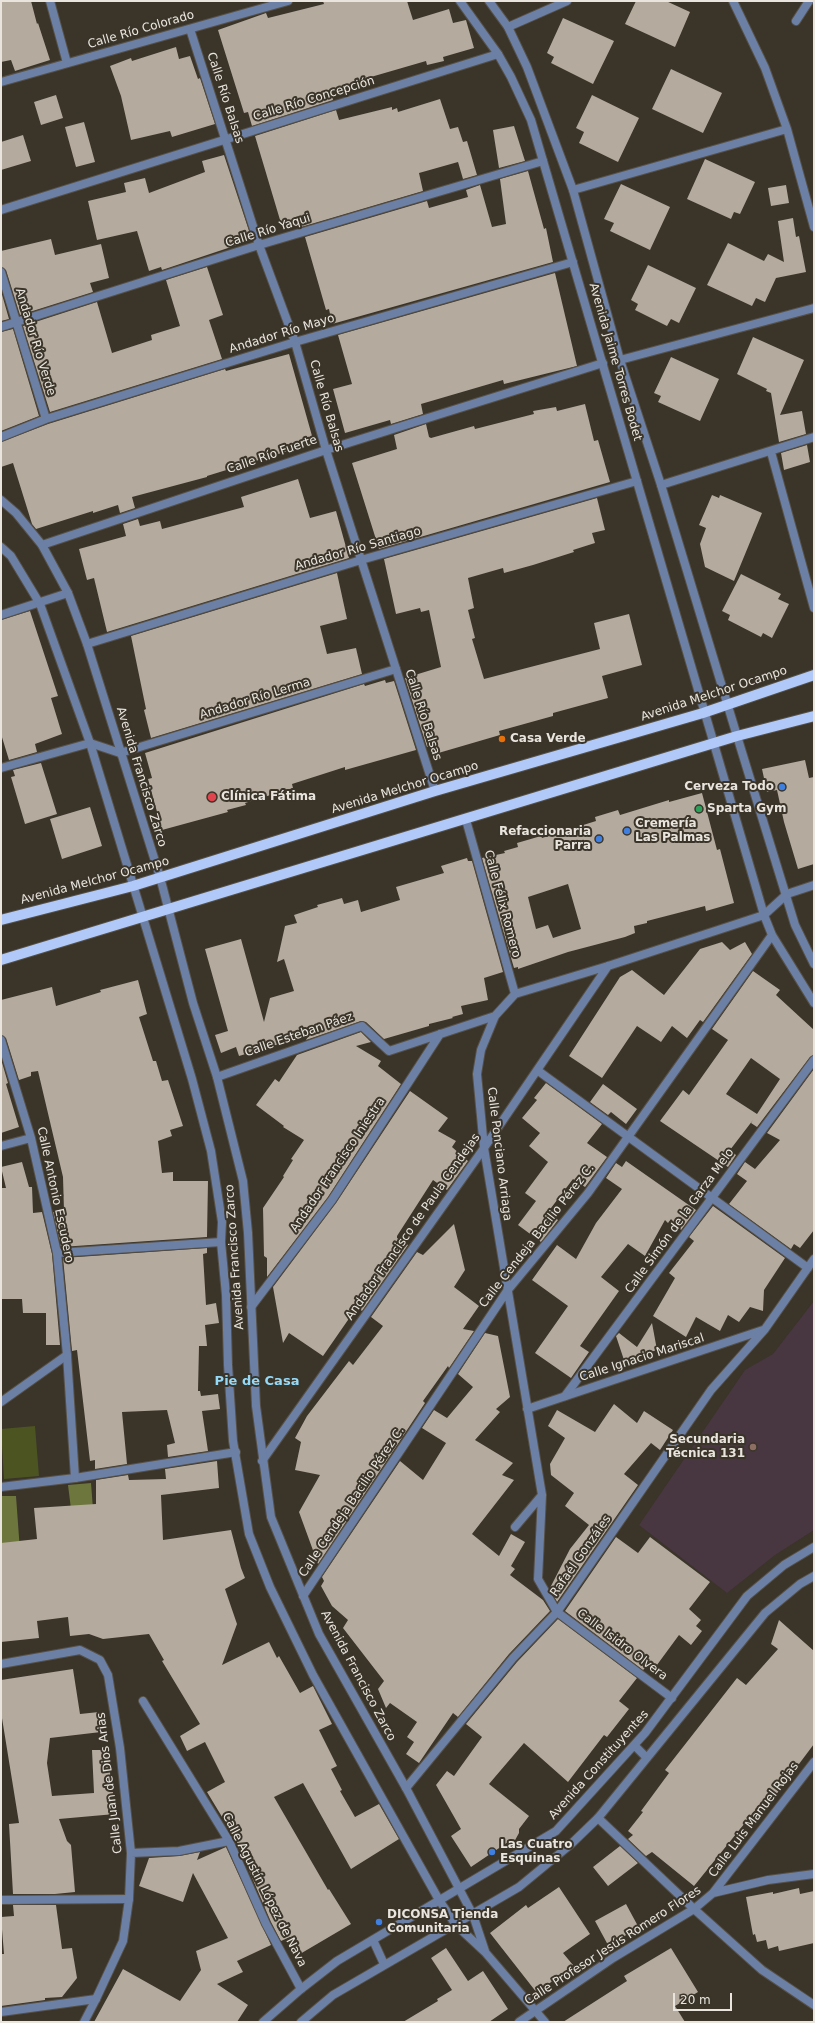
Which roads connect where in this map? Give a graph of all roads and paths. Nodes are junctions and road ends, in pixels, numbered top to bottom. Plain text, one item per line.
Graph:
1 (50, 1) edge
2 (288, 1) edge
3 (460, 1) edge
4 (489, 1) edge
5 (567, 1) edge
6 (733, 1) edge
7 (809, 1) edge
8 (796, 21) dead end
9 (508, 27) junction
10 (190, 29) junction
11 (498, 54) junction
12 (68, 64) junction
13 (1, 82) edge
14 (787, 129) junction
15 (225, 139) junction
16 (543, 161) junction
17 (573, 190) junction
18 (1, 210) edge
19 (814, 227) edge
20 (260, 246) junction
21 (573, 262) junction
22 (1, 272) edge
23 (814, 308) edge
24 (16, 322) junction
25 (1, 327) edge
26 (295, 342) junction
27 (620, 360) junction
28 (603, 363) junction
29 (46, 419) junction
30 (1, 437) edge
31 (814, 437) edge
32 (326, 450) junction
33 (771, 452) junction
34 (637, 481) junction
35 (661, 485) junction
36 (1, 500) edge
37 (42, 545) junction
38 (1, 546) edge
39 (361, 560) junction
40 (68, 593) junction
41 (40, 604) junction
42 (814, 608) edge
43 (1, 615) edge
44 (87, 644) junction
45 (396, 669) junction
46 (814, 674) edge
47 (727, 704) junction
48 (703, 713) junction
49 (814, 716) edge
50 (737, 736) junction
51 (90, 743) junction
52 (714, 744) junction
53 (120, 753) junction
54 (1, 768) edge
55 (435, 791) junction
56 (466, 820) junction
57 (160, 877) junction
58 (814, 885) edge
59 (133, 886) junction
60 (787, 894) junction
61 (168, 909) junction
62 (764, 915) junction
63 (143, 917) junction
64 (1, 920) edge
65 (772, 935) junction
66 (1, 960) edge
67 (814, 964) edge
68 (608, 966) junction
69 (515, 994) junction
70 (814, 1002) edge
71 (495, 1016) junction
72 (440, 1034) junction
73 (1, 1040) edge
74 (814, 1060) edge
75 (537, 1070) junction
76 (217, 1077) junction
77 (627, 1136) junction
78 (31, 1138) junction
79 (1, 1146) edge
80 (484, 1148) junction
81 (712, 1198) junction
82 (221, 1242) junction
83 (57, 1252) junction
84 (814, 1260) edge
85 (808, 1268) junction
86 (507, 1291) junction
87 (251, 1307) junction
88 (765, 1329) junction
89 (67, 1355) junction
90 (565, 1396) junction
91 (1, 1402) edge
92 (527, 1409) junction
93 (236, 1452) junction
94 (262, 1461) junction
95 (74, 1478) junction
96 (1, 1487) edge
97 (542, 1495) junction
98 (515, 1527) dead end
99 (814, 1547) edge
100 (814, 1576) edge
101 (303, 1596) junction
102 (558, 1612) junction
103 (1, 1664) edge
104 (672, 1698) junction
105 (143, 1700) dead end
106 (634, 1745) junction
107 (647, 1758) junction
108 (814, 1762) edge
109 (406, 1788) junction
110 (598, 1818) junction
111 (229, 1841) junction
112 (131, 1853) junction
113 (814, 1874) edge
114 (459, 1889) junction
115 (713, 1893) junction
116 (129, 1898) junction
117 (1, 1900) edge
118 (439, 1900) junction
119 (694, 1909) junction
120 (473, 1915) junction
121 (456, 1925) junction
122 (373, 1940) junction
123 (485, 1952) junction
124 (384, 1964) junction
125 (300, 1989) junction
126 (96, 1999) junction
127 (814, 2005) edge
128 (1, 2012) edge
129 (535, 2012) junction
130 (84, 2022) edge
131 (264, 2022) edge
132 (301, 2022) edge
133 (519, 2022) edge
134 (545, 2022) edge

1 - 12 street
2 - 10 street, Calle Río Colorado
3 - 11 street, Avenida Jaime Torres Bodet
4 - 9 street, Avenida Jaime Torres Bodet
5 - 9 street
6 - 14 street
7 - 8 street
9 - 17 street, Avenida Jaime Torres Bodet
10 - 12 street, Calle Río Colorado
10 - 15 street, Calle Río Balsas
11 - 15 street, Calle Río Concepción
11 - 16 street, Avenida Jaime Torres Bodet
12 - 13 street, Calle Río Colorado
14 - 17 street
14 - 19 street
15 - 18 street, Calle Río Concepción
15 - 20 street, Calle Río Balsas
16 - 20 street, Calle Río Yaqui
16 - 21 street, Avenida Jaime Torres Bodet
17 - 27 street, Avenida Jaime Torres Bodet
20 - 24 street, Calle Río Yaqui
20 - 26 street, Calle Río Balsas
21 - 26 street, Andador Río Mayo
21 - 28 street, Avenida Jaime Torres Bodet
22 - 24 street, Andador Río Verde
23 - 27 street
24 - 25 street, Calle Río Yaqui
24 - 29 street, Andador Río Verde
26 - 29 street, Andador Río Mayo
26 - 32 street, Calle Río Balsas
27 - 35 street, Avenida Jaime Torres Bodet
28 - 32 street, Calle Río Fuerte
28 - 34 street, Avenida Jaime Torres Bodet
29 - 30 street, Andador Río Mayo
31 - 33 street
32 - 37 street, Calle Río Fuerte
32 - 39 street, Calle Río Balsas
33 - 35 street
33 - 42 street
34 - 39 street, Andador Río Santiago
34 - 48 street, Avenida Jaime Torres Bodet
35 - 47 street, Avenida Jaime Torres Bodet
36 - 37 street, Avenida Francisco Zarco
37 - 40 street, Avenida Francisco Zarco
38 - 41 street, Avenida Francisco Zarco
39 - 44 street, Andador Río Santiago
39 - 45 street, Calle Río Balsas
40 - 41 street
40 - 44 street, Avenida Francisco Zarco
41 - 43 street
41 - 51 street, Avenida Francisco Zarco
44 - 53 street, Avenida Francisco Zarco
45 - 53 street, Andador Río Lerma
45 - 55 street, Calle Río Balsas
46 - 47 main road, Avenida Melchor Ocampo
47 - 48 main road, Avenida Melchor Ocampo
47 - 50 street, Avenida Jaime Torres Bodet
48 - 52 street, Avenida Jaime Torres Bodet
48 - 55 main road, Avenida Melchor Ocampo
49 - 50 main road
50 - 52 main road
50 - 60 street, Avenida Jaime Torres Bodet
51 - 53 street
51 - 54 street
51 - 59 street, Avenida Francisco Zarco
52 - 56 main road
52 - 62 street, Avenida Jaime Torres Bodet
53 - 57 street, Avenida Francisco Zarco
55 - 57 main road, Avenida Melchor Ocampo
56 - 61 main road
56 - 69 street, Calle Félix Romero
57 - 59 main road, Avenida Melchor Ocampo
57 - 61 street, Avenida Francisco Zarco
58 - 60 street
59 - 63 street, Avenida Francisco Zarco
59 - 64 main road, Avenida Melchor Ocampo
60 - 62 street
60 - 67 street, Avenida Jaime Torres Bodet
61 - 63 main road
61 - 76 street, Avenida Francisco Zarco
62 - 65 street, Avenida Jaime Torres Bodet
62 - 68 street
63 - 66 main road
63 - 82 street, Avenida Francisco Zarco
65 - 70 street, Avenida Jaime Torres Bodet
65 - 77 street, Calle Cendeja Bacilio Pérez C.
68 - 69 street
68 - 75 street, Andador Francisco de Paula Cendejas
69 - 71 street, Calle Ponciano Arriaga
71 - 72 street, Calle Esteban Páez
71 - 80 street, Calle Ponciano Arriaga
72 - 76 street, Calle Esteban Páez
72 - 87 street, Andador Francisco Iniestra
73 - 78 street, Calle Antonio Escudero
74 - 81 street, Calle Simón de la Garza Melo
75 - 77 street
75 - 80 street, Andador Francisco de Paula Cendejas
76 - 87 street, Avenida Francisco Zarco
77 - 81 street
77 - 86 street, Calle Cendeja Bacilio Pérez C.
78 - 79 street
78 - 83 street, Calle Antonio Escudero
80 - 86 street, Calle Ponciano Arriaga
80 - 94 street, Andador Francisco de Paula Cendejas
81 - 85 street
81 - 90 street, Calle Simón de la Garza Melo
82 - 83 street
82 - 93 street, Avenida Francisco Zarco
83 - 89 street, Calle Antonio Escudero
84 - 85 street, Rafaél Gonzáles
85 - 88 street, Rafaél Gonzáles
86 - 92 street, Calle Ponciano Arriaga
86 - 101 street, Calle Cendeja Bacilio Pérez C.
87 - 94 street, Avenida Francisco Zarco
88 - 90 street, Calle Ignacio Mariscal
88 - 102 street, Rafaél Gonzáles
89 - 91 street
89 - 95 street, Calle Antonio Escudero
90 - 92 street, Calle Ignacio Mariscal
92 - 97 street, Calle Ponciano Arriaga
93 - 95 street
93 - 118 street, Avenida Francisco Zarco
94 - 101 street, Avenida Francisco Zarco
95 - 96 street
97 - 98 street
97 - 102 street, Calle Ponciano Arriaga
99 - 104 street, Avenida Constituyentes
100 - 107 street
101 - 109 street, Avenida Francisco Zarco
102 - 104 street, Calle Isidro Olvera
102 - 109 street, Rafaél Gonzáles
103 - 112 street, Calle Juan de Dios Arias
104 - 106 street, Avenida Constituyentes
105 - 111 street, Calle Agustín López de Nava
106 - 107 street
106 - 114 street, Avenida Constituyentes
107 - 110 street
108 - 115 street, Calle Luis Manuel Rojas
109 - 114 street, Avenida Francisco Zarco
110 - 119 street
110 - 120 street
111 - 112 street
111 - 125 street, Calle Agustín López de Nava
112 - 116 street, Calle Juan de Dios Arias
113 - 115 street, Calle Profesor Jesús Romero Flores
114 - 118 street, Avenida Constituyentes
114 - 120 street, Avenida Francisco Zarco
115 - 119 street, Calle Profesor Jesús Romero Flores
116 - 117 street
116 - 126 street, Calle Juan de Dios Arias
118 - 121 street, Avenida Francisco Zarco
118 - 122 street, Avenida Constituyentes
119 - 127 street
119 - 129 street, Calle Profesor Jesús Romero Flores
120 - 121 street
120 - 123 street, Avenida Francisco Zarco
121 - 123 street, Avenida Francisco Zarco
121 - 124 street
122 - 124 street
122 - 125 street, Avenida Constituyentes
123 - 129 street
124 - 132 street
125 - 131 street, Avenida Constituyentes
126 - 128 street
126 - 130 street, Calle Juan de Dios Arias
129 - 133 street, Calle Profesor Jesús Romero Flores
129 - 134 street

